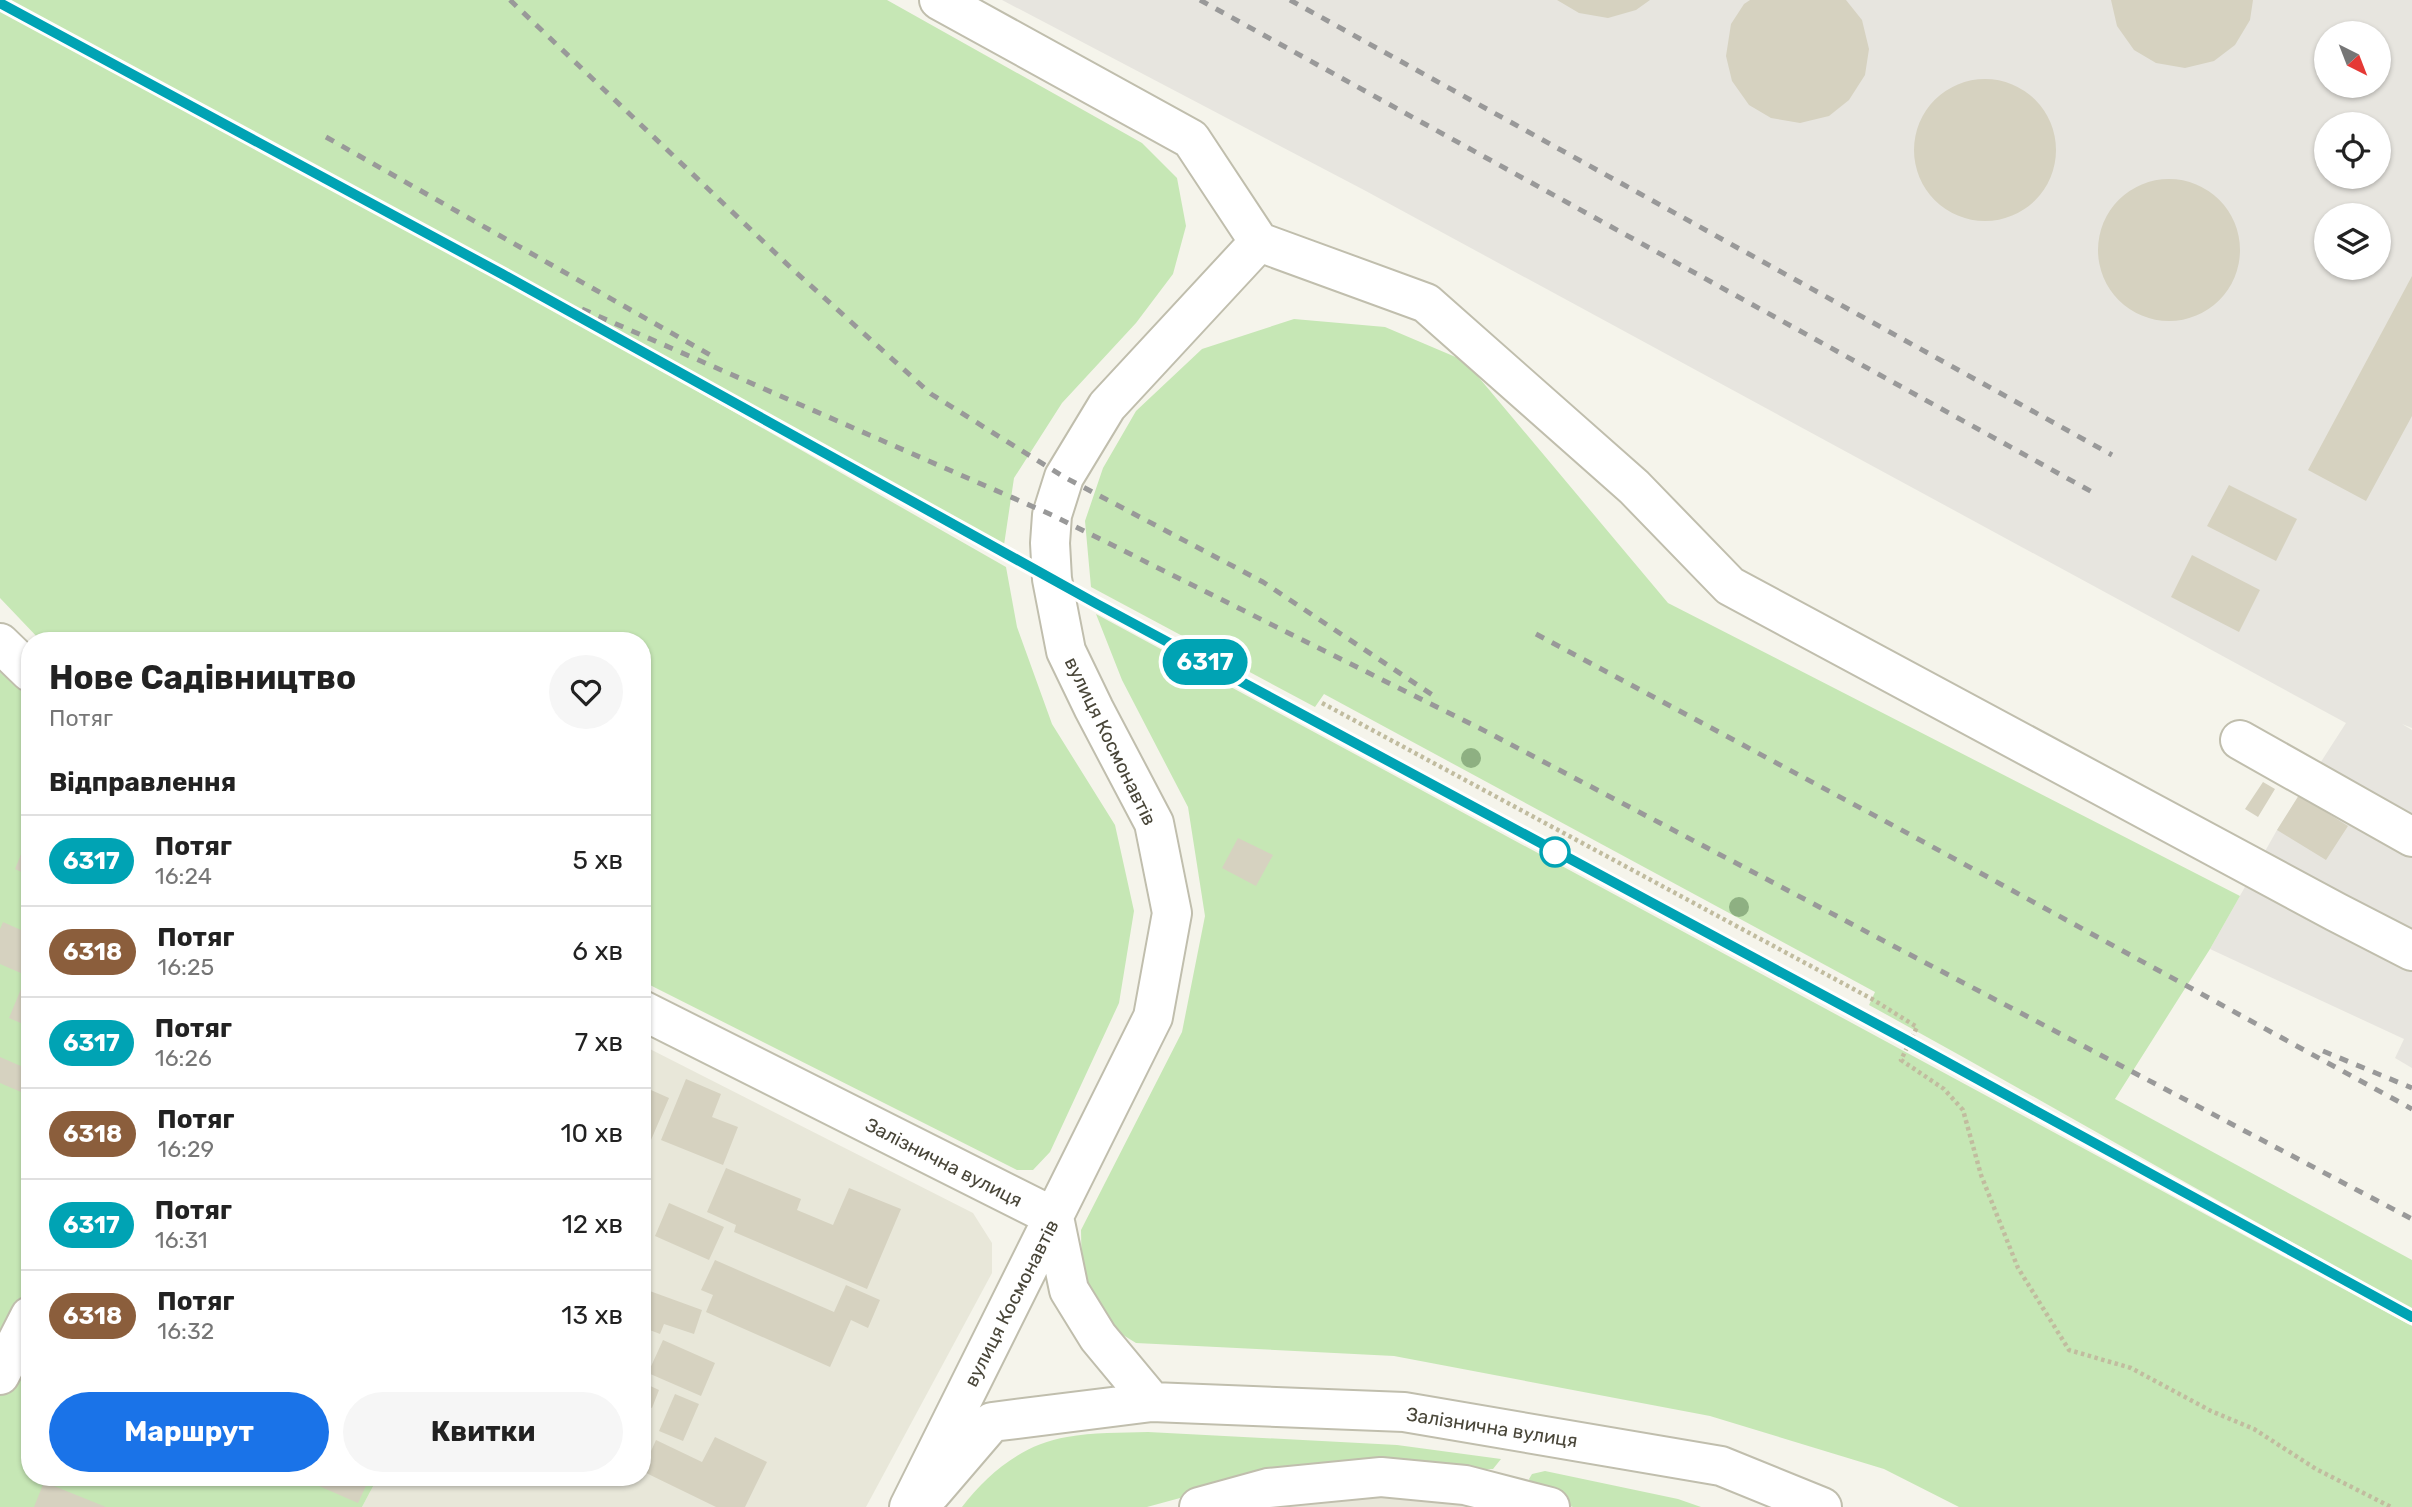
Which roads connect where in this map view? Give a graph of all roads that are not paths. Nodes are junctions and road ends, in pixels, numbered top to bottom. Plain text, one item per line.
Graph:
1 (939, 0) edge
2 (1259, 242) junction
3 (0, 643) edge
4 (21, 663) edge
5 (2240, 740) dead end
6 (2412, 837) edge
7 (2412, 951) edge
8 (651, 1015) edge
9 (1054, 1217) junction
10 (21, 1334) edge
11 (0, 1375) edge
12 (1152, 1402) junction
13 (909, 1507) edge
14 (919, 1507) edge
15 (1199, 1507) edge
16 (1550, 1507) edge
17 (1822, 1507) edge

1 - 2 street
2 - 7 street
2 - 9 street, вулиця Космонавтів
3 - 4 street
5 - 6 street
8 - 9 street, Залізнична вулиця
9 - 12 street
9 - 13 street, вулиця Космонавтів
10 - 11 street
12 - 14 street, Залізнична вулиця
12 - 17 street, Залізнична вулиця
15 - 16 street

